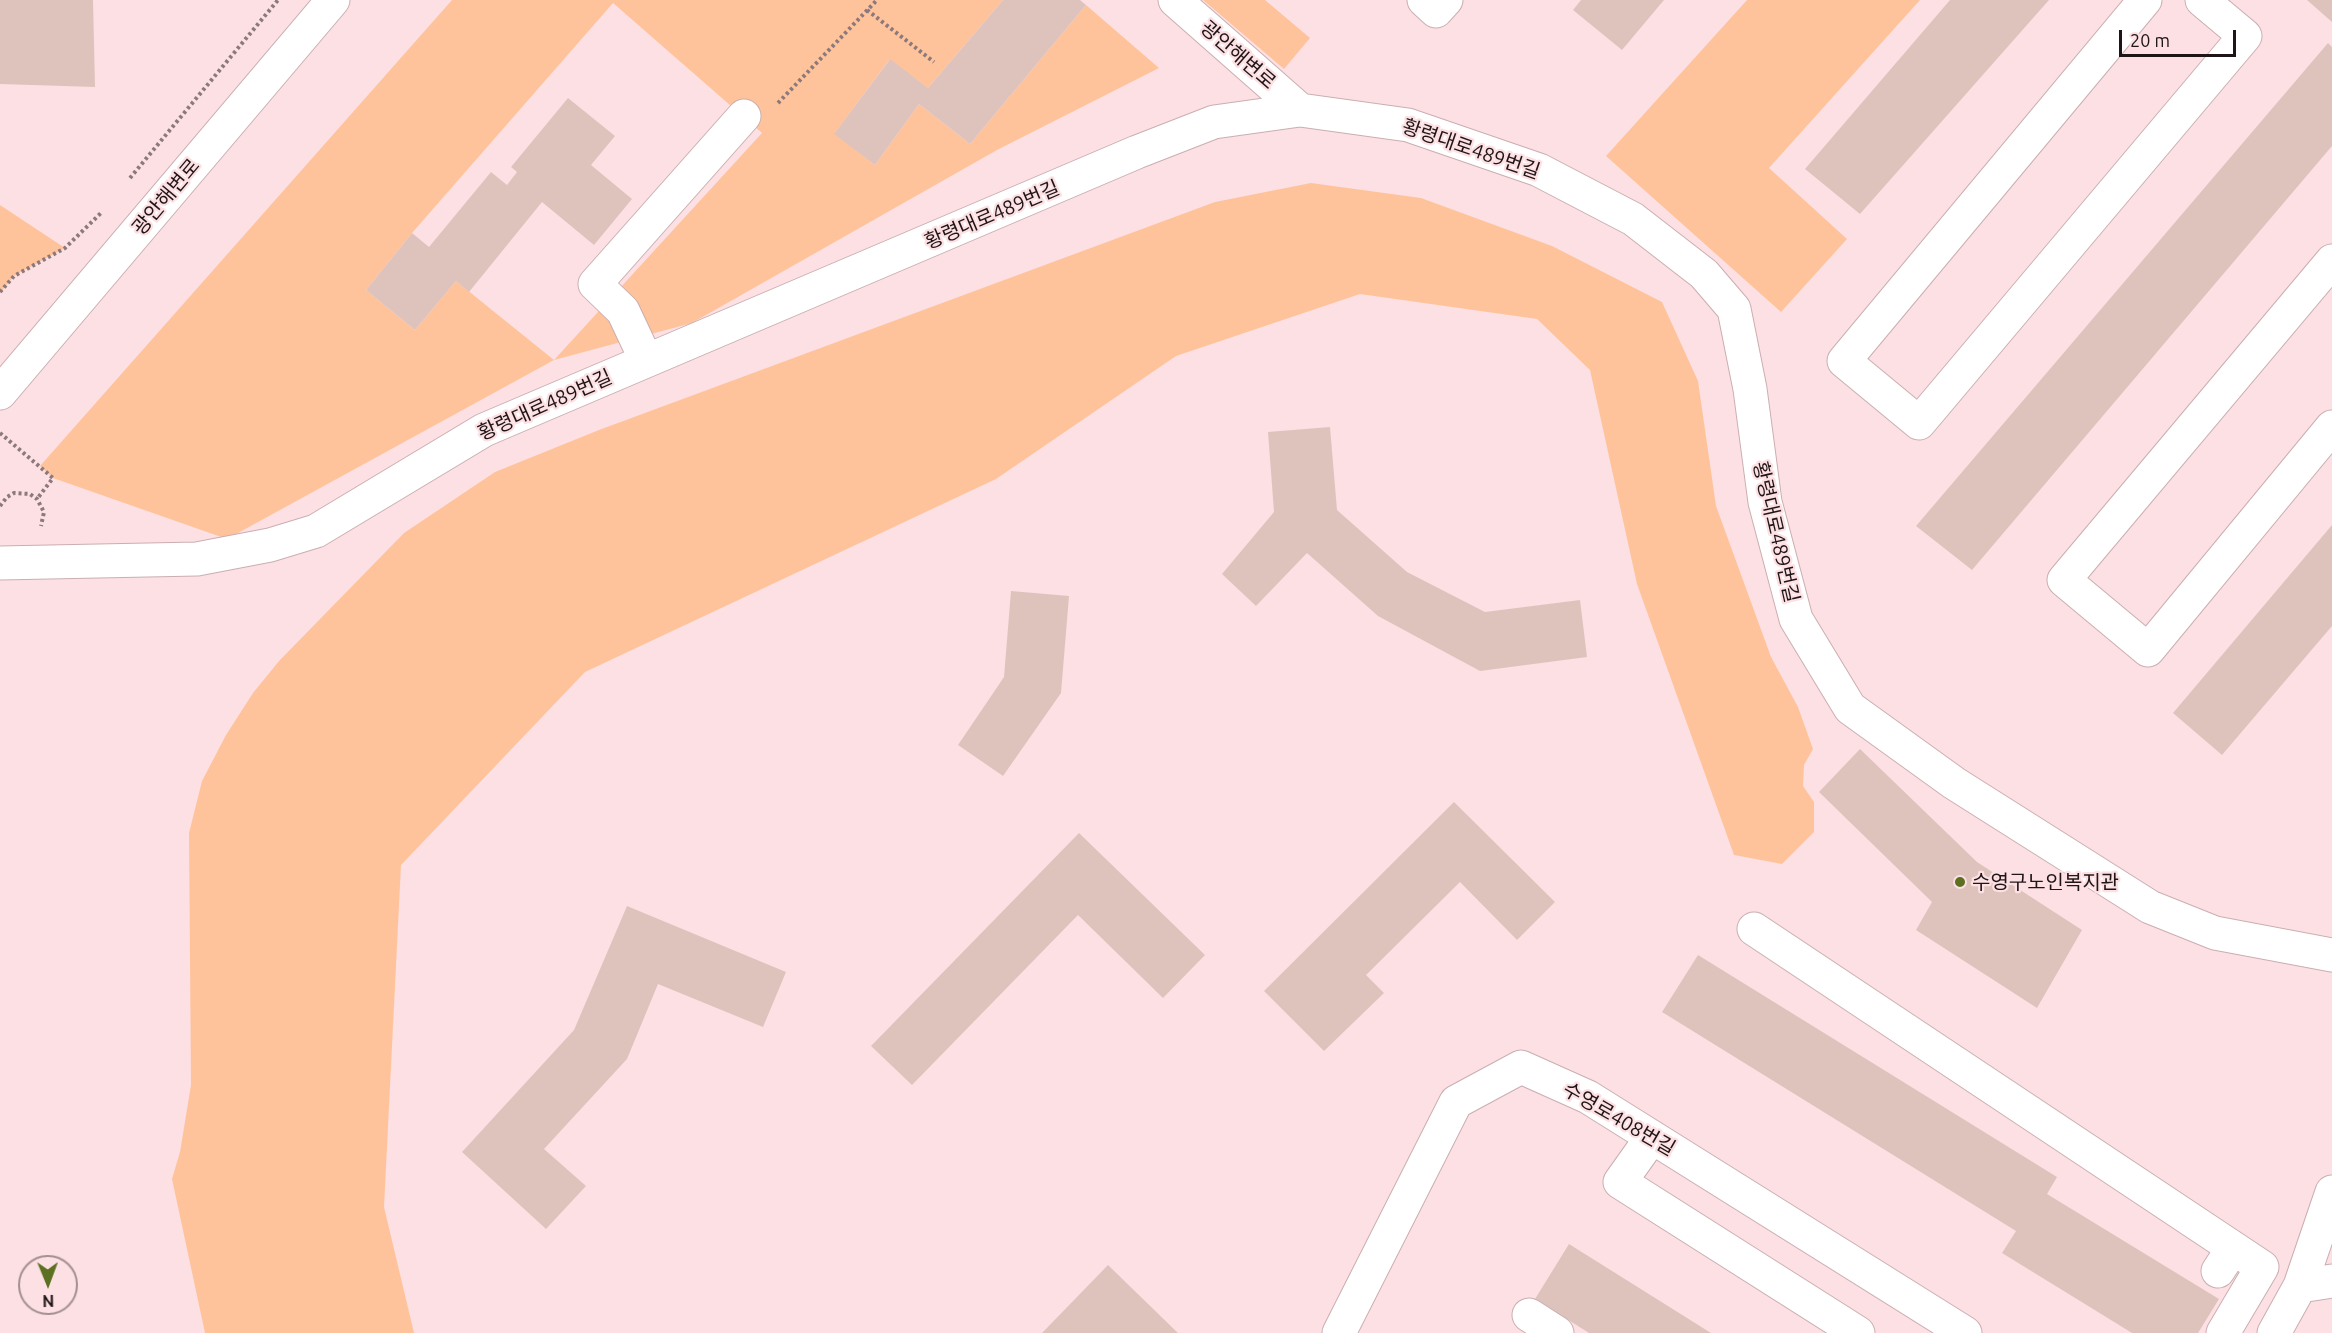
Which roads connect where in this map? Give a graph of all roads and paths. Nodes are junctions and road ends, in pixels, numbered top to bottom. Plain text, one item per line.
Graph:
1 (278, 0) edge
2 (333, 0) edge
3 (877, 0) edge
4 (1175, 0) edge
5 (1424, 0) edge
6 (1446, 0) edge
7 (2145, 0) edge
8 (2202, 0) edge
9 (867, 10) junction
10 (934, 62) dead end
11 (1300, 110) junction
12 (744, 116) joint
13 (123, 186) dead end
14 (108, 205) dead end
15 (2332, 261) edge
16 (0, 292) edge
17 (646, 360) junction
18 (0, 393) edge
19 (2332, 427) edge
20 (0, 433) edge
21 (37, 499) junction
22 (0, 506) edge
23 (38, 531) dead end
24 (0, 563) edge
25 (1754, 929) dead end
26 (2332, 955) edge
27 (1652, 1137) junction
28 (2332, 1191) edge
29 (2332, 1281) edge
30 (2300, 1286) junction
31 (1529, 1315) dead end
32 (1339, 1333) edge
33 (1557, 1333) edge
34 (1858, 1333) edge
35 (1965, 1333) edge
36 (2223, 1333) edge
37 (2274, 1333) edge

1 - 13 path
2 - 18 street, 광안해변로
3 - 9 path
4 - 11 street, 광안해변로
5 - 6 street
7 - 8 street
9 - 10 path
9 - 12 path
11 - 17 street, 황령대로489번길
11 - 26 street, 황령대로489번길
12 - 17 street
14 - 16 path
15 - 19 street
17 - 24 street, 황령대로489번길
20 - 21 path
21 - 22 path
21 - 23 path
25 - 36 street
27 - 32 street, 수영로408번길
27 - 34 street
27 - 35 street, 수영로408번길
28 - 30 street
29 - 30 street
30 - 37 street
31 - 33 street

